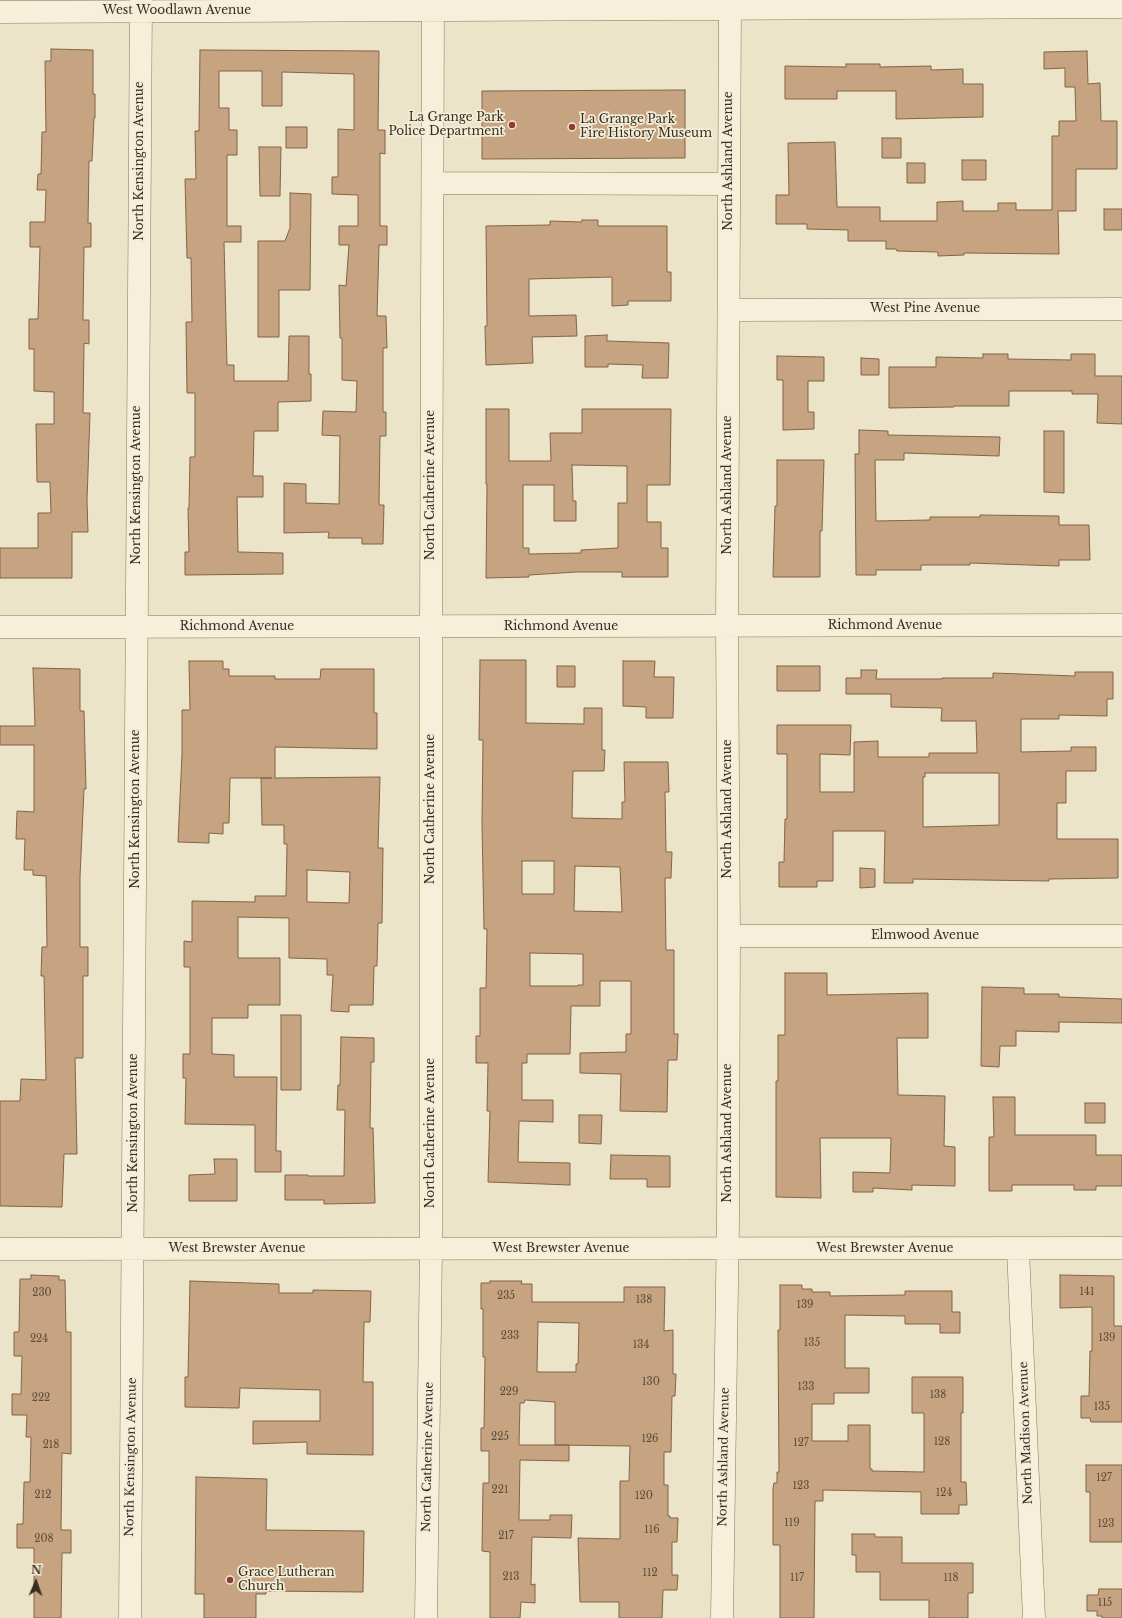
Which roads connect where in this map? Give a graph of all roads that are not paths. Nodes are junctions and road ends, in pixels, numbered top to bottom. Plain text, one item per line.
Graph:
1 (141, 5) edge
2 (433, 5) edge
3 (730, 5) edge
4 (1122, 7) edge
5 (0, 12) edge
6 (432, 182) junction
7 (729, 184) junction
8 (1122, 308) edge
9 (729, 310) junction
10 (1122, 625) edge
11 (727, 626) junction
12 (0, 627) edge
13 (136, 628) junction
14 (431, 628) junction
15 (729, 936) junction
16 (1122, 936) edge
17 (728, 1248) junction
18 (1122, 1248) edge
19 (0, 1249) edge
20 (431, 1249) junction
21 (1018, 1249) junction
22 (133, 1250) junction
23 (130, 1618) edge
24 (426, 1618) edge
25 (722, 1618) edge
26 (1034, 1618) edge

1 - 2 street, West Woodlawn Avenue
1 - 5 street, West Woodlawn Avenue
1 - 13 street, North Kensington Avenue
2 - 3 street, West Woodlawn Avenue
2 - 6 street, North Catherine Avenue
3 - 4 street, West Woodlawn Avenue
3 - 7 street, North Ashland Avenue
6 - 7 street
6 - 14 street, North Catherine Avenue
7 - 9 street, North Ashland Avenue
8 - 9 street, West Pine Avenue
9 - 11 street, North Ashland Avenue
10 - 11 street, Richmond Avenue
11 - 14 street, Richmond Avenue
11 - 15 street, North Ashland Avenue
12 - 13 street, Richmond Avenue
13 - 14 street, Richmond Avenue
13 - 22 street, North Kensington Avenue
14 - 20 street, North Catherine Avenue
15 - 16 street, Elmwood Avenue
15 - 17 street, North Ashland Avenue
17 - 20 street, West Brewster Avenue
17 - 21 street, West Brewster Avenue
17 - 25 street, North Ashland Avenue
18 - 21 street, West Brewster Avenue
19 - 22 street, West Brewster Avenue
20 - 22 street, West Brewster Avenue
20 - 24 street, North Catherine Avenue
21 - 26 street, North Madison Avenue
22 - 23 street, North Kensington Avenue

